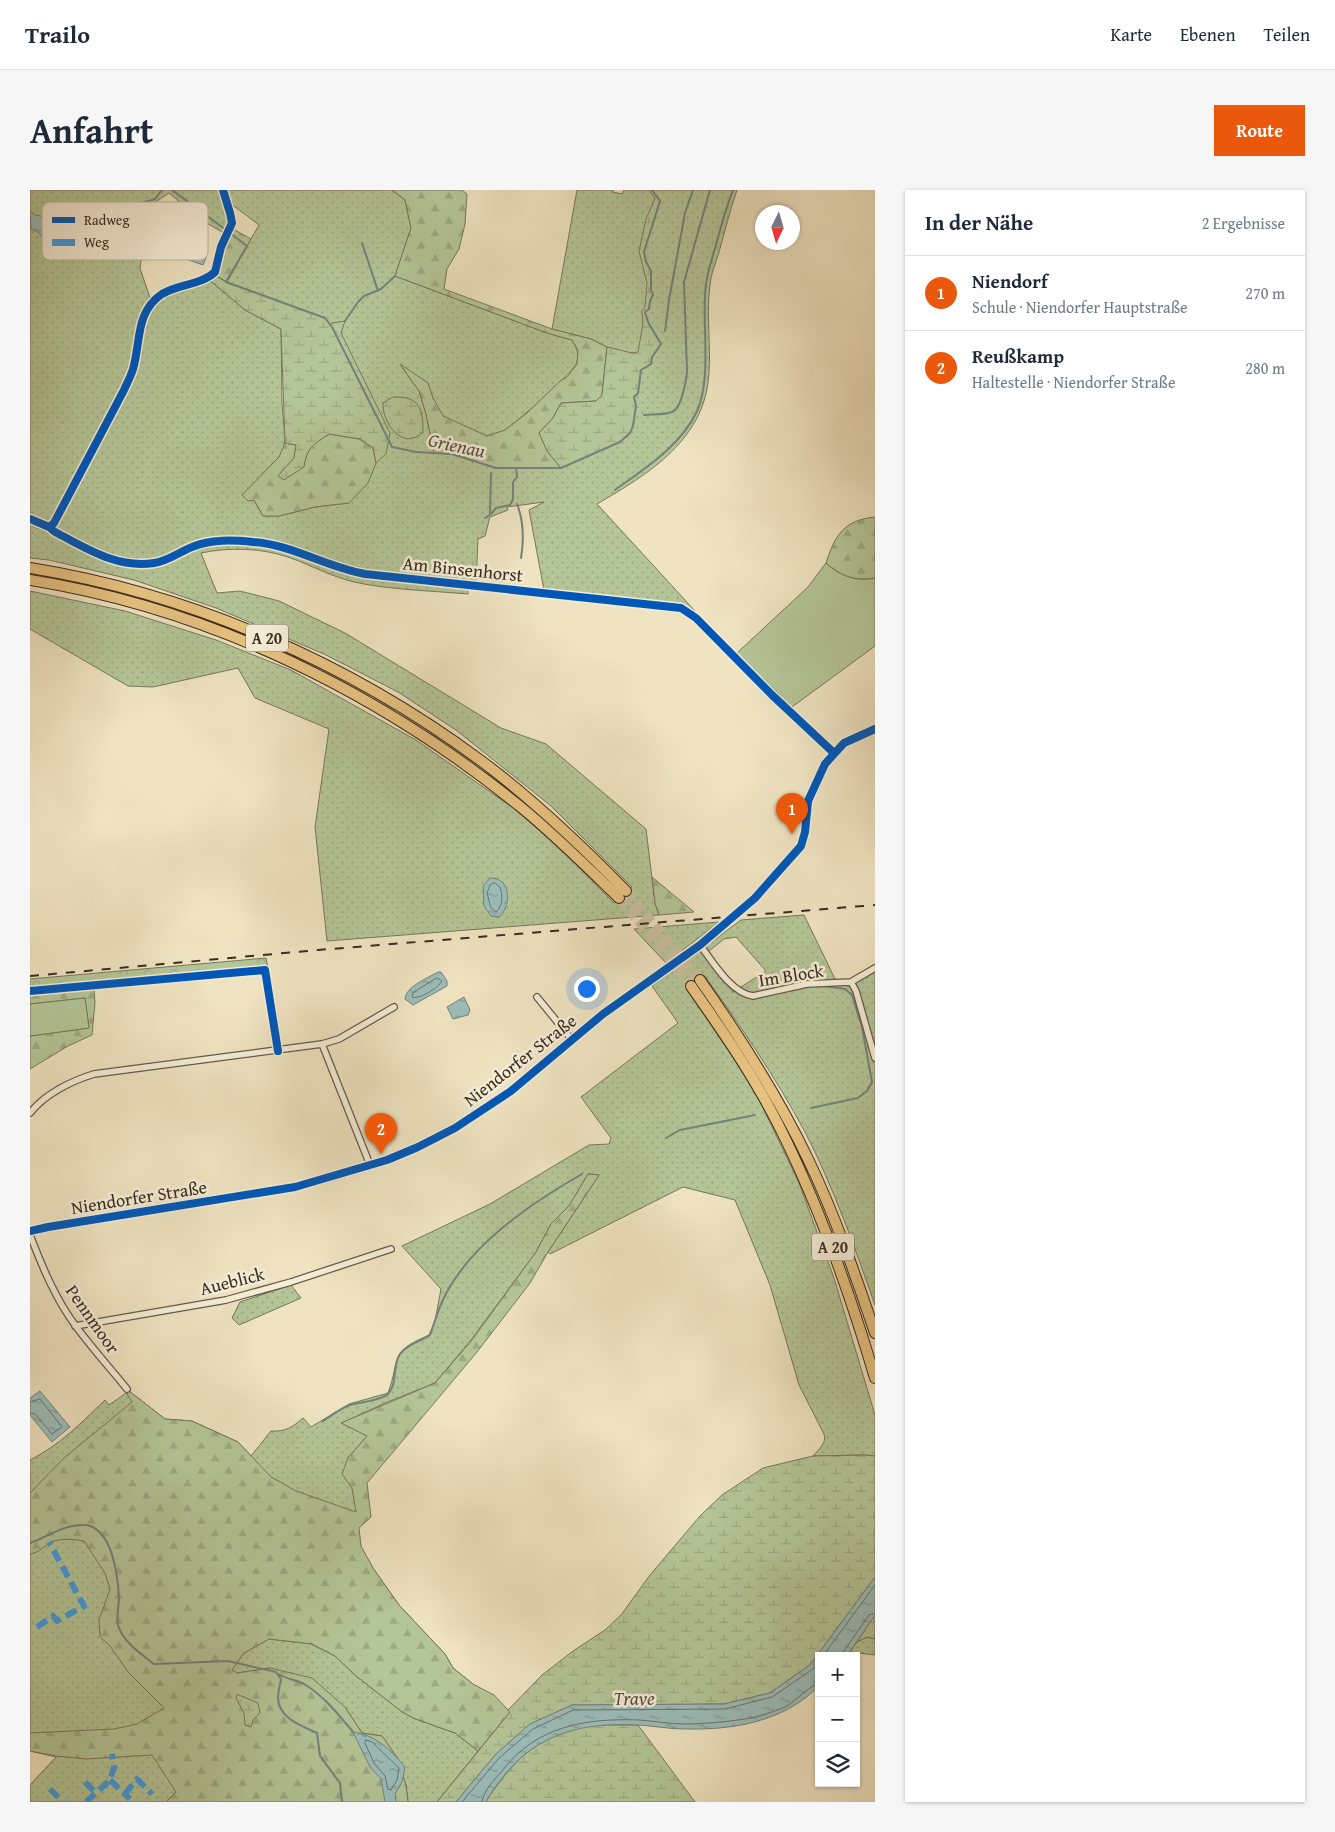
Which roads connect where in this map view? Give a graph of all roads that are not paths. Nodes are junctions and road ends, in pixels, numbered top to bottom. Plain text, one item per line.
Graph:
1 (222, 190) edge
2 (30, 520) edge
3 (49, 527) junction
4 (30, 568) edge
5 (30, 580) edge
6 (875, 729) edge
7 (834, 753) junction
8 (700, 945) junction
9 (875, 968) edge
10 (700, 980) tunnel mouth
11 (851, 982) junction
12 (691, 986) tunnel mouth
13 (537, 997) dead end
14 (394, 1008) dead end
15 (572, 1040) junction
16 (322, 1044) junction
17 (875, 1058) edge
18 (30, 1113) edge
19 (370, 1165) junction
20 (30, 1233) edge
21 (391, 1249) dead end
22 (75, 1326) junction
23 (875, 1333) edge
24 (875, 1378) edge
25 (127, 1389) dead end

1 - 3 street
2 - 3 street, Am Binsenhorst
3 - 7 street, Am Binsenhorst
4 - 5 highway, A 20
6 - 7 main road
7 - 8 main road, Niendorfer Straße
8 - 11 street, Im Block
8 - 15 main road, Niendorfer Straße
9 - 11 street, Im Block
10 - 23 highway, A 20
11 - 17 street
12 - 24 highway, A 20
13 - 15 street
14 - 16 street
15 - 19 main road, Niendorfer Straße
16 - 18 street
16 - 19 street
19 - 20 main road, Niendorfer Straße
20 - 22 street, Pennmoor
21 - 22 street, Aueblick
22 - 25 street, Pennmoor

